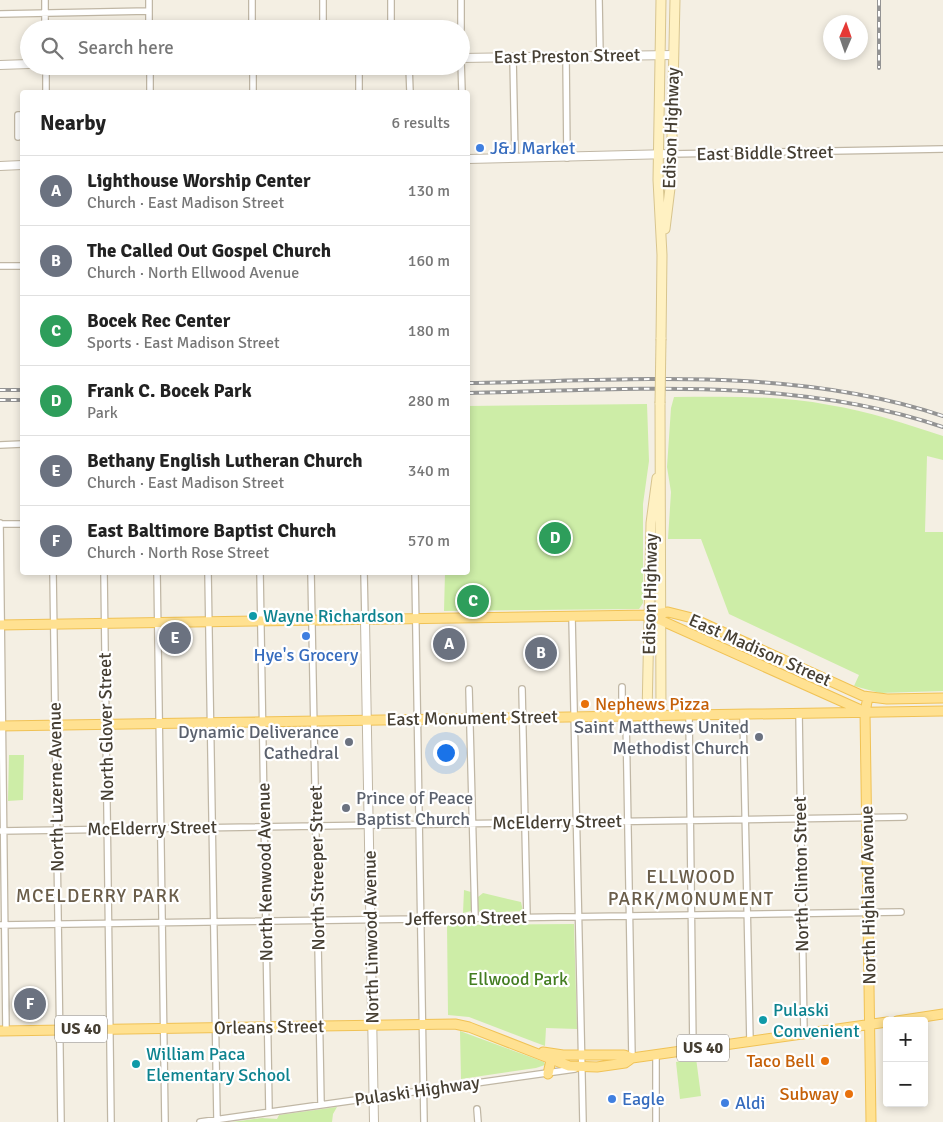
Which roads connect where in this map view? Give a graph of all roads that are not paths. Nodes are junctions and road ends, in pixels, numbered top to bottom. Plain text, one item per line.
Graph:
1 (45, 0) edge
2 (149, 0) edge
3 (252, 0) edge
4 (322, 0) edge
5 (391, 0) edge
6 (461, 0) edge
7 (599, 0) edge
8 (661, 0) edge
9 (675, 0) edge
10 (149, 11) junction
11 (45, 12) junction
12 (0, 14) edge
13 (45, 20) edge
14 (149, 20) edge
15 (252, 20) edge
16 (323, 20) edge
17 (391, 20) edge
18 (461, 20) edge
19 (660, 54) junction
20 (674, 55) junction
21 (566, 56) junction
22 (600, 56) junction
23 (513, 57) junction
24 (470, 59) edge
25 (20, 64) edge
26 (0, 65) edge
27 (46, 75) edge
28 (150, 75) edge
29 (253, 75) edge
30 (359, 75) edge
31 (409, 75) edge
32 (461, 75) edge
33 (46, 90) edge
34 (150, 90) edge
35 (253, 90) edge
36 (359, 90) edge
37 (410, 90) edge
38 (462, 90) edge
39 (20, 115) edge
40 (18, 137) dead end
41 (943, 149) edge
42 (671, 154) junction
43 (658, 156) junction
44 (514, 158) junction
45 (567, 158) junction
46 (470, 159) edge
47 (20, 165) edge
48 (0, 166) edge
49 (662, 255) junction
50 (0, 266) edge
51 (20, 266) edge
52 (20, 444) edge
53 (0, 445) edge
54 (659, 473) junction
55 (0, 524) edge
56 (20, 524) edge
57 (53, 575) edge
58 (104, 575) edge
59 (157, 575) edge
60 (208, 575) edge
61 (260, 575) edge
62 (311, 575) edge
63 (364, 575) edge
64 (415, 575) edge
65 (649, 615) junction
66 (661, 616) junction
67 (572, 617) junction
68 (365, 620) junction
69 (416, 620) junction
70 (312, 621) junction
71 (209, 622) junction
72 (260, 622) junction
73 (158, 623) junction
74 (105, 624) junction
75 (53, 625) junction
76 (1, 626) edge
77 (622, 687) dead end
78 (522, 689) dead end
79 (470, 690) dead end
80 (868, 697) junction
81 (943, 698) edge
82 (943, 711) edge
83 (865, 712) junction
84 (799, 713) junction
85 (743, 714) junction
86 (647, 715) junction
87 (661, 715) junction
88 (689, 715) junction
89 (575, 716) junction
90 (624, 716) junction
91 (523, 717) junction
92 (470, 718) junction
93 (417, 719) junction
94 (314, 720) junction
95 (367, 720) junction
96 (262, 721) junction
97 (210, 722) junction
98 (159, 723) junction
99 (55, 724) junction
100 (106, 724) junction
101 (1, 726) edge
102 (904, 817) dead end
103 (867, 818) junction
104 (800, 819) junction
105 (690, 820) junction
106 (745, 820) junction
107 (628, 821) junction
108 (525, 822) junction
109 (577, 822) junction
110 (472, 823) junction
111 (421, 824) junction
112 (369, 825) junction
113 (264, 826) junction
114 (316, 826) junction
115 (212, 827) junction
116 (161, 828) junction
117 (108, 829) junction
118 (56, 830) junction
119 (2, 831) edge
120 (869, 912) junction
121 (901, 912) dead end
122 (802, 913) junction
123 (746, 914) junction
124 (692, 915) junction
125 (629, 916) junction
126 (579, 917) junction
127 (475, 918) junction
128 (527, 918) junction
129 (422, 919) junction
130 (370, 920) junction
131 (266, 921) junction
132 (318, 921) junction
133 (213, 922) junction
134 (162, 923) junction
135 (109, 924) junction
136 (3, 925) edge
137 (58, 925) junction
138 (943, 1014) edge
139 (923, 1017) edge
140 (883, 1023) edge
141 (423, 1024) junction
142 (372, 1025) junction
143 (871, 1025) junction
144 (320, 1026) junction
145 (268, 1027) junction
146 (162, 1028) junction
147 (215, 1028) junction
148 (110, 1029) junction
149 (59, 1030) junction
150 (3, 1031) edge
151 (804, 1034) junction
152 (750, 1042) junction
153 (533, 1050) junction
154 (693, 1050) junction
155 (656, 1055) junction
156 (582, 1056) junction
157 (609, 1056) junction
158 (632, 1058) junction
159 (551, 1060) junction
160 (582, 1067) junction
161 (548, 1074) junction
162 (424, 1090) junction
163 (374, 1097) junction
164 (321, 1104) junction
165 (477, 1109) dead end
166 (269, 1111) junction
167 (216, 1120) junction
168 (61, 1122) edge
169 (112, 1122) edge
170 (165, 1122) edge
171 (200, 1122) edge
172 (374, 1122) edge
173 (424, 1122) edge
174 (478, 1122) edge
175 (583, 1122) edge
176 (656, 1122) edge
177 (871, 1122) edge

1 - 11 street
2 - 10 street
3 - 15 street
4 - 16 street
5 - 17 street
6 - 18 street
7 - 22 street
8 - 19 main road, Edison Highway
9 - 20 main road, Edison Highway
10 - 11 street
10 - 14 street
11 - 12 street
11 - 13 street
19 - 20 street, East Preston Street
19 - 22 street, East Preston Street
19 - 43 main road, Edison Highway
20 - 42 main road, Edison Highway
21 - 22 street, East Preston Street
21 - 23 street, East Preston Street
21 - 45 street
23 - 24 street, East Preston Street
23 - 44 street
25 - 26 street
27 - 33 street
28 - 34 street
29 - 35 street
30 - 36 street
31 - 37 street
32 - 38 street
39 - 40 street
41 - 42 street, East Biddle Street
42 - 43 street, East Biddle Street
42 - 49 main road, Edison Highway
43 - 45 street, East Biddle Street
43 - 49 main road, Edison Highway
44 - 45 street, East Biddle Street
44 - 46 street, East Biddle Street
47 - 48 street
49 - 54 main road, Edison Highway, bridge
50 - 51 street
52 - 53 street
54 - 65 main road, Edison Highway
54 - 66 main road, Edison Highway
55 - 56 street
55 - 76 street
57 - 75 street, North Luzerne Avenue
58 - 74 street, North Glover Street
59 - 73 street
60 - 71 street
61 - 72 street, North Kenwood Avenue
62 - 70 street, North Streeper Street
63 - 68 street, North Linwood Avenue
64 - 69 street
65 - 66 main road, East Madison Street
65 - 67 main road, East Madison Street
65 - 86 main road, Edison Highway
66 - 80 main road, East Madison Street
66 - 83 main road, East Madison Street
66 - 87 main road, Edison Highway
67 - 69 main road, East Madison Street
67 - 89 street
68 - 69 main road, East Madison Street
68 - 70 main road, East Madison Street
68 - 95 street, North Linwood Avenue
69 - 93 street
70 - 72 main road, East Madison Street
70 - 94 street, North Streeper Street
71 - 72 main road, East Madison Street
71 - 73 main road, East Madison Street
71 - 97 street
72 - 96 street, North Kenwood Avenue
73 - 74 main road, East Madison Street
73 - 98 street
74 - 75 main road, East Madison Street
74 - 100 street, North Glover Street
75 - 76 main road, East Madison Street
75 - 99 street, North Luzerne Avenue
76 - 101 street
77 - 90 street
78 - 91 street
79 - 92 street
80 - 81 main road
80 - 83 main road, North Highland Avenue
82 - 83 main road, East Monument Street
83 - 84 main road, East Monument Street
83 - 103 main road, North Highland Avenue
84 - 85 main road, East Monument Street
84 - 104 street, North Clinton Street
85 - 88 main road, East Monument Street
85 - 106 street
86 - 87 main road, East Monument Street
86 - 90 main road, East Monument Street
87 - 88 main road, East Monument Street
88 - 105 street
89 - 90 main road, East Monument Street
89 - 91 main road, East Monument Street
89 - 109 street
90 - 107 street
91 - 92 main road, East Monument Street
91 - 108 street
92 - 93 main road, East Monument Street
92 - 110 street
93 - 95 main road, East Monument Street
93 - 111 street
94 - 95 main road, East Monument Street
94 - 96 main road, East Monument Street
94 - 114 street, North Streeper Street
95 - 112 street, North Linwood Avenue
96 - 97 main road, East Monument Street
96 - 113 street, North Kenwood Avenue
97 - 98 main road, East Monument Street
97 - 115 street
98 - 100 main road, East Monument Street
98 - 116 street
99 - 100 main road, East Monument Street
99 - 101 main road, East Monument Street
99 - 118 street, North Luzerne Avenue
100 - 117 street, North Glover Street
101 - 119 street
102 - 103 street, McElderry Street
103 - 104 street, McElderry Street
103 - 120 main road, North Highland Avenue
104 - 106 street, McElderry Street
104 - 122 street, North Clinton Street
105 - 106 street, McElderry Street
105 - 107 street, McElderry Street
105 - 124 street
106 - 123 street
107 - 109 street, McElderry Street
107 - 125 street
108 - 109 street, McElderry Street
108 - 110 street, McElderry Street
108 - 128 street
109 - 126 street
110 - 111 street, McElderry Street
110 - 127 street
111 - 112 street, McElderry Street
111 - 129 street
112 - 114 street, McElderry Street
112 - 130 street, North Linwood Avenue
113 - 114 street, McElderry Street
113 - 115 street, McElderry Street
113 - 131 street, North Kenwood Avenue
114 - 132 street, North Streeper Street
115 - 116 street, McElderry Street
115 - 133 street
116 - 117 street, McElderry Street
116 - 134 street
117 - 118 street, McElderry Street
117 - 135 street, North Glover Street
118 - 119 street, McElderry Street
118 - 137 street, North Luzerne Avenue
119 - 136 street
120 - 121 street, Jefferson Street
120 - 122 street, Jefferson Street
120 - 143 main road, North Highland Avenue
122 - 123 street, Jefferson Street
122 - 151 street, North Clinton Street
123 - 124 street, Jefferson Street
123 - 152 street
124 - 125 street, Jefferson Street
124 - 154 street
125 - 126 street, Jefferson Street
125 - 158 street
126 - 128 street, Jefferson Street
126 - 156 street
127 - 128 street, Jefferson Street
127 - 129 street, Jefferson Street
129 - 130 street, Jefferson Street
129 - 141 street
130 - 132 street, Jefferson Street
130 - 142 street, North Linwood Avenue
131 - 132 street, Jefferson Street
131 - 133 street, Jefferson Street
131 - 145 street, North Kenwood Avenue
132 - 144 street, North Streeper Street
133 - 134 street, Jefferson Street
133 - 147 street
134 - 135 street, Jefferson Street
134 - 146 street
135 - 137 street, Jefferson Street
135 - 148 street, North Glover Street
136 - 137 street, Jefferson Street
136 - 150 street
137 - 149 street, North Luzerne Avenue
138 - 139 main road
140 - 143 main road, Pulaski Highway / US 40
141 - 142 main road, Orleans Street / US 40
141 - 153 main road, Orleans Street / US 40
141 - 162 street
142 - 144 main road, Orleans Street / US 40
142 - 163 street, North Linwood Avenue
143 - 151 main road, Pulaski Highway / US 40
143 - 177 main road, North Highland Avenue
144 - 145 main road, Orleans Street / US 40
144 - 164 street, North Streeper Street
145 - 147 main road, Orleans Street / US 40
145 - 166 street, North Kenwood Avenue
146 - 147 main road, Orleans Street / US 40
146 - 148 main road, Orleans Street / US 40
146 - 170 street
147 - 167 street
148 - 149 main road, Orleans Street / US 40
148 - 169 street, North Glover Street
149 - 150 main road, Orleans Street / US 40
149 - 168 street, North Luzerne Avenue
151 - 152 main road, Pulaski Highway / US 40
152 - 154 main road, Pulaski Highway / US 40
153 - 156 main road, Orleans Street / US 40
153 - 159 main road, Orleans Street / US 40
154 - 155 main road, Pulaski Highway / US 40
155 - 158 main road, Pulaski Highway / US 40
155 - 176 street
156 - 157 main road, Pulaski Highway / US 40
156 - 160 street
157 - 158 main road, Pulaski Highway / US 40
157 - 160 main road
158 - 160 main road, Pulaski Highway / US 40
159 - 160 main road, Orleans Street / US 40
159 - 161 main road
160 - 161 street, Pulaski Highway
160 - 175 street
161 - 162 street, Pulaski Highway
162 - 163 street, Pulaski Highway
162 - 173 street
163 - 164 street, Pulaski Highway
163 - 172 street, North Linwood Avenue
164 - 166 street, Pulaski Highway
165 - 174 street
166 - 167 street, Pulaski Highway
167 - 171 street, Pulaski Highway

